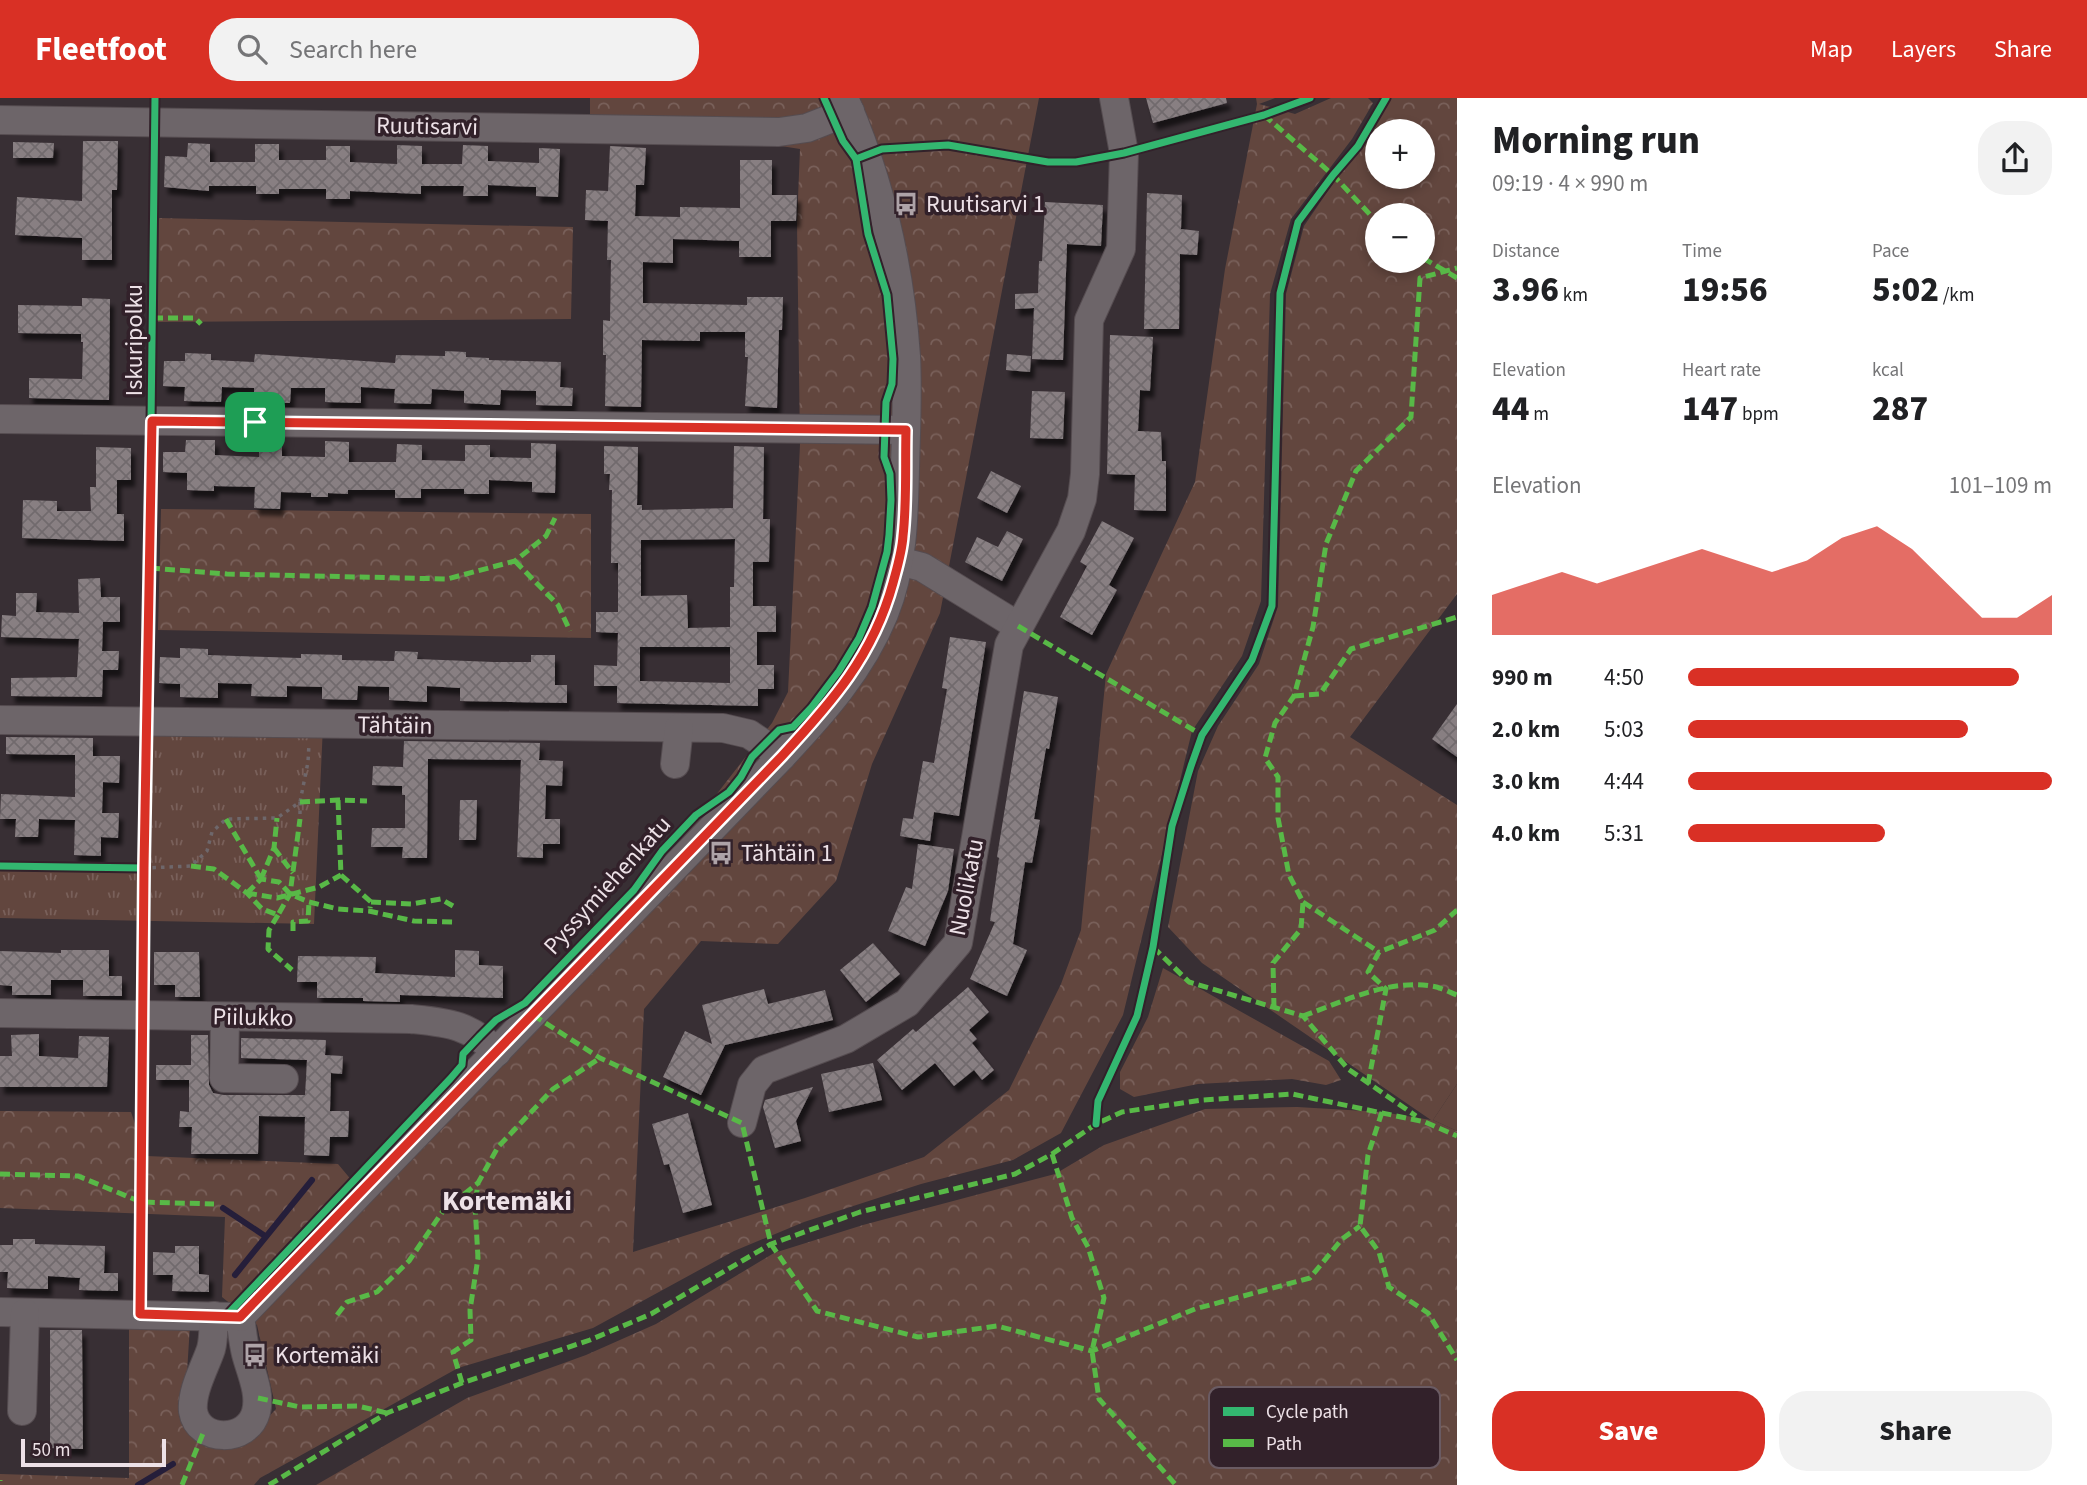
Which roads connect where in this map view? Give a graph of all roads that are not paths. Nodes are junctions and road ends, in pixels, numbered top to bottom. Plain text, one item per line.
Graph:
1 (1114, 98) edge
2 (847, 105) edge
3 (0, 120) edge
4 (0, 419) edge
5 (906, 430) junction
6 (899, 561) junction
7 (1018, 626) junction
8 (0, 720) edge
9 (678, 728) junction
10 (782, 756) junction
11 (675, 764) dead end
12 (0, 1013) edge
13 (225, 1017) junction
14 (497, 1052) junction
15 (284, 1079) dead end
16 (742, 1123) dead end
17 (12, 1312) edge
18 (22, 1411) dead end

1 - 7 street, Nuolikatu
2 - 3 street, Ruutisarvi
2 - 5 street, Pyssymiehenkatu
4 - 5 street
5 - 6 street, Pyssymiehenkatu
6 - 7 street
6 - 10 street, Pyssymiehenkatu
7 - 16 street, Nuolikatu
8 - 9 street, Tähtäin
9 - 10 street, Tähtäin
9 - 11 street
10 - 14 street, Pyssymiehenkatu
12 - 13 street, Piilukko
13 - 14 street, Piilukko
13 - 15 street
14 - 17 street, Pyssymiehenkatu
17 - 18 street

